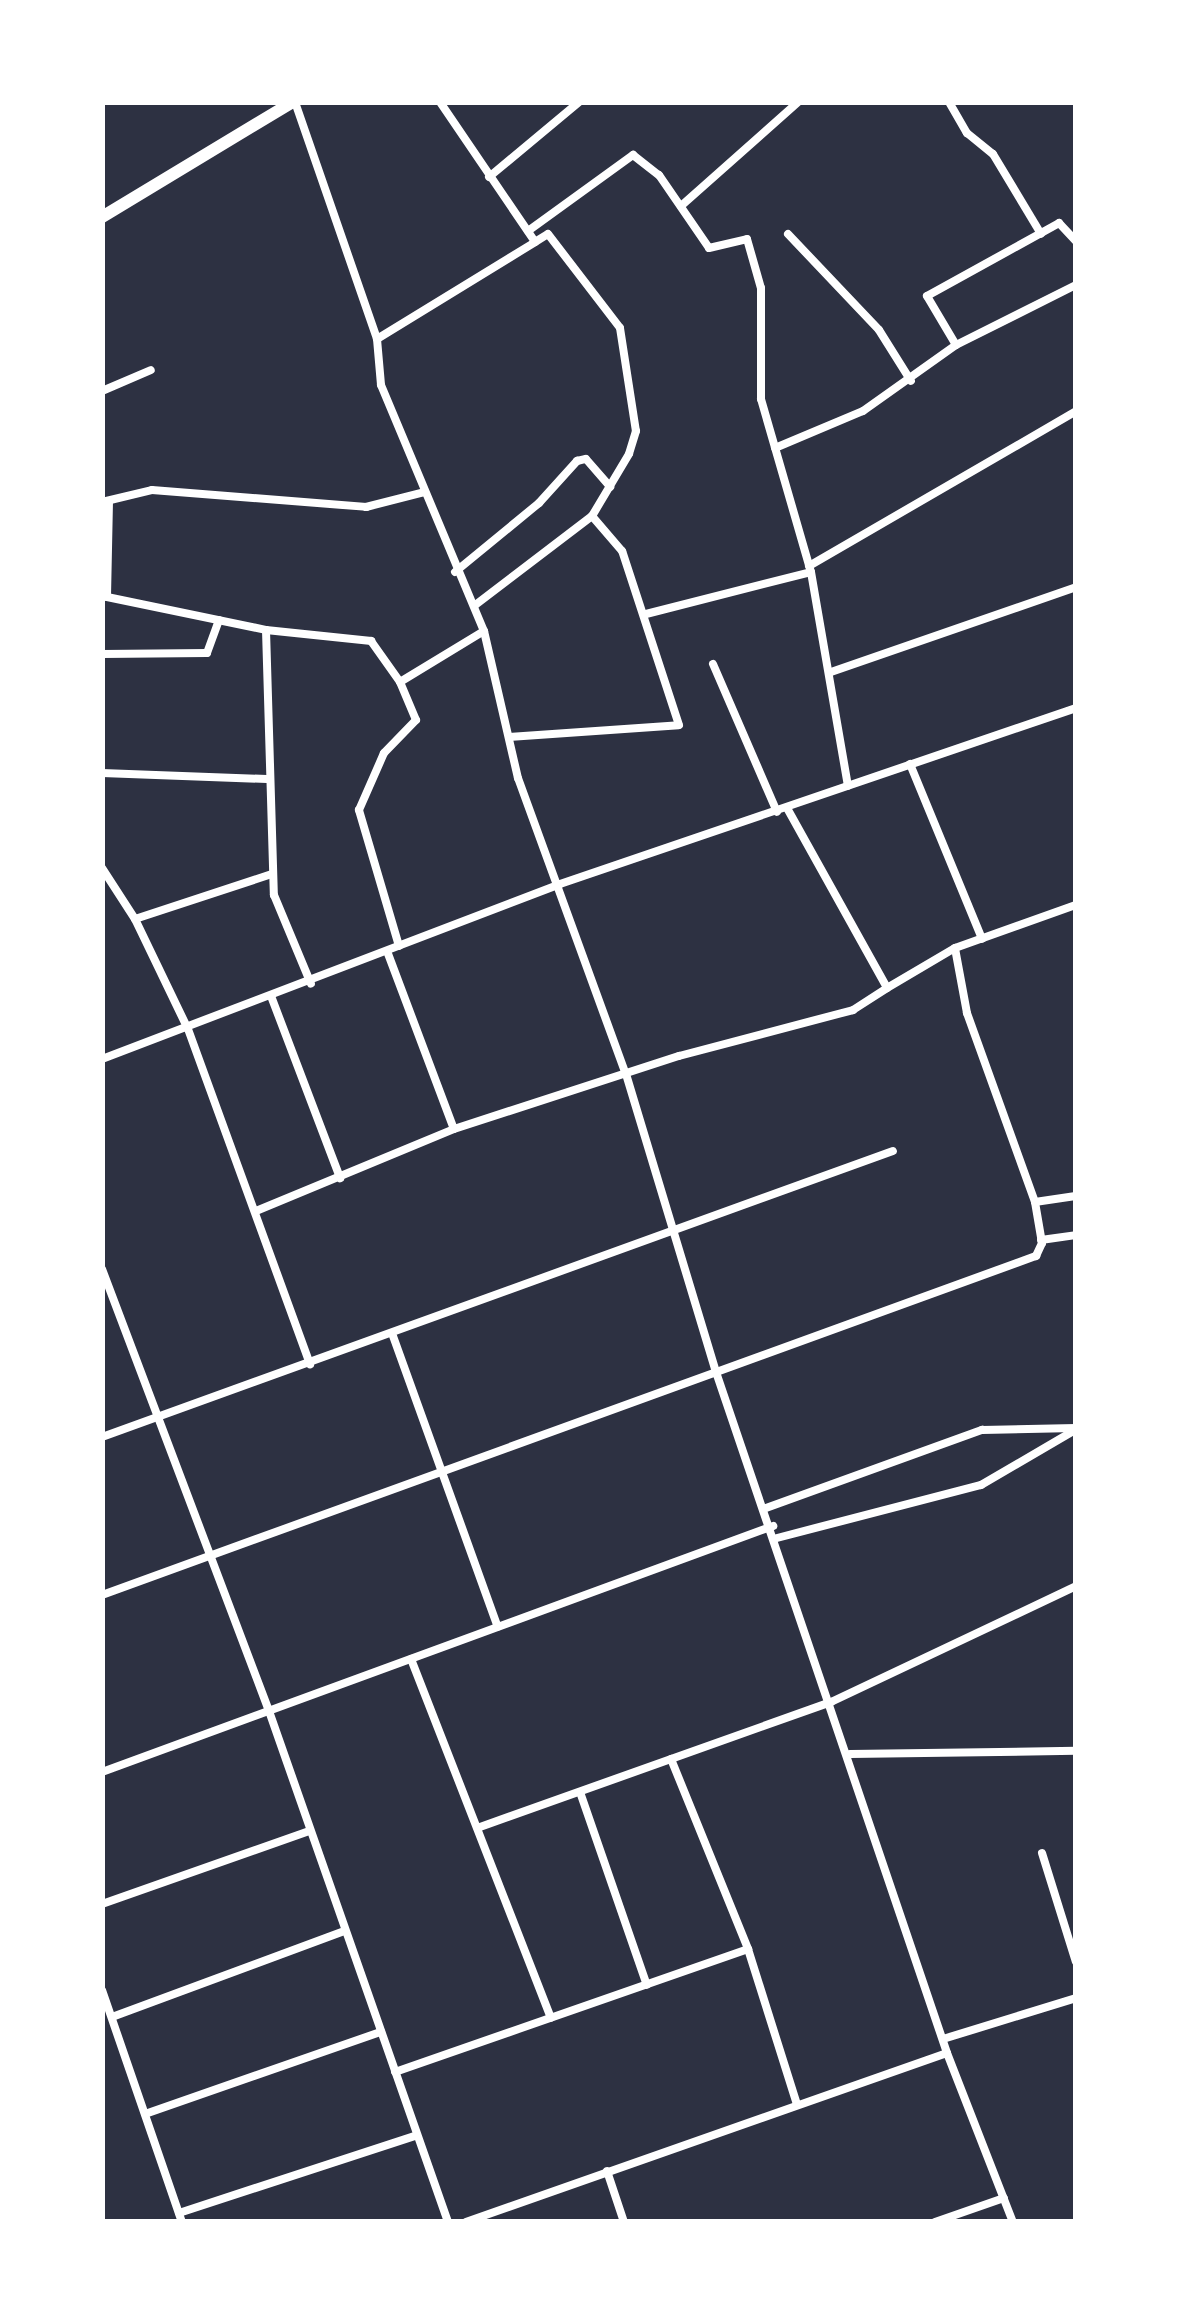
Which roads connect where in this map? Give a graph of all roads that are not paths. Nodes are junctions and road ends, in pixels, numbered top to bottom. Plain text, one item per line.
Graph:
1 (294, 102) edge
2 (440, 102) edge
3 (579, 102) edge
4 (798, 102) edge
5 (949, 102) edge
6 (489, 177) junction
7 (681, 206) junction
8 (102, 217) edge
9 (528, 231) junction
10 (788, 234) dead end
11 (1041, 234) junction
12 (1076, 241) edge
13 (535, 242) junction
14 (1076, 285) edge
15 (376, 339) junction
16 (956, 345) junction
17 (150, 370) dead end
18 (911, 381) junction
19 (102, 391) edge
20 (1076, 411) edge
21 (775, 448) junction
22 (610, 487) junction
23 (421, 493) junction
24 (106, 502) edge
25 (592, 516) junction
26 (810, 569) junction
27 (455, 572) junction
28 (1076, 587) edge
29 (475, 606) junction
30 (646, 614) junction
31 (218, 620) junction
32 (266, 630) junction
33 (484, 631) junction
34 (102, 654) edge
35 (713, 664) dead end
36 (831, 672) junction
37 (400, 682) junction
38 (1076, 708) edge
39 (509, 737) junction
40 (910, 764) junction
41 (102, 773) edge
42 (267, 779) junction
43 (848, 786) junction
44 (787, 808) junction
45 (777, 812) junction
46 (102, 868) edge
47 (272, 874) junction
48 (560, 884) junction
49 (1076, 906) edge
50 (135, 918) junction
51 (982, 939) junction
52 (398, 946) junction
53 (956, 948) junction
54 (386, 950) junction
55 (310, 984) junction
56 (887, 988) junction
57 (271, 996) junction
58 (188, 1030) junction
59 (102, 1059) edge
60 (626, 1074) junction
61 (454, 1129) junction
62 (893, 1150) dead end
63 (340, 1178) junction
64 (1076, 1196) edge
65 (1035, 1202) junction
66 (256, 1210) junction
67 (677, 1229) junction
68 (1076, 1234) edge
69 (1042, 1240) junction
70 (103, 1269) edge
71 (393, 1336) junction
72 (310, 1365) junction
73 (716, 1372) junction
74 (158, 1418) junction
75 (1076, 1429) edge
76 (102, 1437) edge
77 (442, 1473) junction
78 (766, 1508) junction
79 (773, 1526) junction
80 (777, 1538) junction
81 (212, 1557) junction
82 (1076, 1586) edge
83 (102, 1595) edge
84 (498, 1627) junction
85 (411, 1659) junction
86 (831, 1702) junction
87 (268, 1711) junction
88 (1076, 1751) edge
89 (850, 1754) junction
90 (671, 1759) junction
91 (102, 1772) edge
92 (580, 1792) junction
93 (480, 1827) junction
94 (309, 1831) junction
95 (1042, 1854) dead end
96 (102, 1904) edge
97 (344, 1930) junction
98 (748, 1950) junction
99 (1076, 1962) edge
100 (647, 1985) junction
101 (102, 1990) edge
102 (1076, 1998) edge
103 (112, 2016) junction
104 (551, 2018) junction
105 (382, 2032) junction
106 (943, 2039) junction
107 (947, 2053) junction
108 (395, 2072) junction
109 (797, 2104) junction
110 (145, 2114) junction
111 (418, 2135) junction
112 (606, 2172) junction
113 (1004, 2198) junction
114 (181, 2217) edge
115 (448, 2222) edge
116 (466, 2222) edge
117 (624, 2222) edge
118 (935, 2222) edge
119 (1013, 2222) edge

1 - 8 highway
1 - 15 street
2 - 6 street
3 - 6 street
4 - 7 street
5 - 11 street
6 - 9 street
7 - 9 street
7 - 21 street
9 - 13 street
10 - 18 street
11 - 12 street
11 - 16 street
13 - 15 street
13 - 22 street
14 - 16 street
15 - 23 street
16 - 18 street
17 - 19 street
18 - 21 street
20 - 26 street
21 - 26 street
22 - 25 street
22 - 27 street
23 - 24 street
23 - 27 street
24 - 31 street
25 - 29 street
25 - 30 street
26 - 30 street
26 - 36 street
27 - 29 street
28 - 36 street
29 - 33 street
30 - 39 street
31 - 32 street
31 - 34 street
32 - 37 street
32 - 42 street
33 - 37 street
33 - 39 street
35 - 45 street
36 - 43 street
37 - 52 street
38 - 40 street
39 - 48 street
40 - 43 street
40 - 51 street
41 - 42 street
42 - 47 street
43 - 44 street
44 - 45 street
44 - 56 street
45 - 48 street
46 - 50 street
47 - 50 street
47 - 55 street
48 - 52 street
48 - 60 street
49 - 51 street
50 - 58 street
51 - 53 street
52 - 54 street
53 - 56 street
53 - 65 street
54 - 55 street
54 - 61 street
55 - 57 street
56 - 60 street
57 - 58 street
57 - 63 street
58 - 59 street
58 - 66 street
60 - 61 street
60 - 67 street
61 - 63 street
62 - 67 street
63 - 66 street
64 - 65 street
65 - 69 street
66 - 72 street
67 - 71 street
67 - 73 street
68 - 69 street
69 - 73 street
70 - 74 street
71 - 72 street
71 - 77 street
72 - 74 street
73 - 77 street
73 - 78 street
74 - 76 street
74 - 81 street
75 - 78 street
75 - 80 street
77 - 81 street
77 - 84 street
78 - 79 street
79 - 80 street
79 - 84 street
80 - 86 street
81 - 83 street
81 - 87 street
82 - 86 street
84 - 85 street
85 - 87 street
85 - 93 street
86 - 89 street
86 - 90 street
87 - 91 street
87 - 94 street
88 - 89 street
89 - 106 street
90 - 92 street
90 - 98 street
92 - 93 street
92 - 100 street
93 - 104 street
94 - 96 street
94 - 97 street
95 - 99 street
97 - 103 street
97 - 105 street
98 - 100 street
98 - 109 street
100 - 104 street
101 - 103 street
102 - 106 street
103 - 110 street
104 - 108 street
105 - 108 street
105 - 110 street
106 - 107 street
107 - 109 street
107 - 113 street
108 - 111 street
109 - 112 street
110 - 114 street
111 - 114 street
111 - 115 street
112 - 116 street
112 - 117 street
113 - 118 street
113 - 119 street

